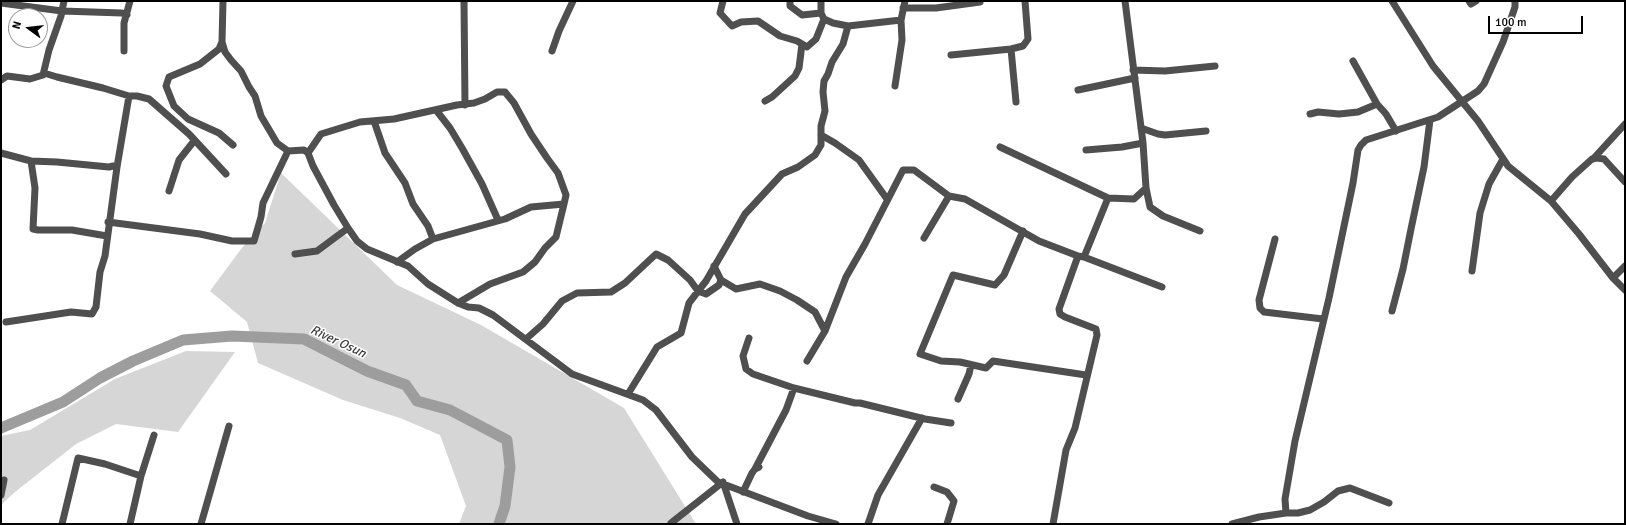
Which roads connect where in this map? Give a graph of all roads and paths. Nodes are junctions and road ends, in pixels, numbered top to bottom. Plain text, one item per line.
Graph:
1 (64, 1) edge
2 (130, 1) edge
3 (224, 1) edge
4 (464, 1) edge
5 (573, 1) edge
6 (723, 1) edge
7 (790, 1) edge
8 (821, 1) edge
9 (1025, 1) edge
10 (1125, 1) edge
11 (1392, 1) edge
12 (1469, 1) edge
13 (1476, 1) edge
14 (1515, 1) edge
15 (980, 2) dead end
16 (1, 3) edge
17 (904, 5) edge
18 (62, 11) junction
19 (127, 15) junction
20 (822, 16) junction
21 (901, 20) junction
22 (848, 26) junction
23 (222, 42) junction
24 (802, 44) junction
25 (1011, 49) junction
26 (124, 51) dead end
27 (552, 51) dead end
28 (950, 55) dead end
29 (1353, 60) dead end
30 (1215, 66) dead end
31 (1133, 70) junction
32 (43, 75) junction
33 (1135, 78) junction
34 (1, 80) edge
35 (895, 86) dead end
36 (1078, 90) dead end
37 (129, 96) junction
38 (765, 101) dead end
39 (1461, 101) junction
40 (1016, 102) dead end
41 (465, 104) junction
42 (1377, 104) junction
43 (436, 110) junction
44 (1310, 114) dead end
45 (1430, 120) junction
46 (374, 121) junction
47 (1625, 124) edge
48 (1141, 128) junction
49 (1206, 131) dead end
50 (1396, 132) junction
51 (821, 135) junction
52 (194, 141) junction
53 (1143, 143) junction
54 (233, 145) dead end
55 (1000, 147) dead end
56 (1086, 150) dead end
57 (288, 151) junction
58 (1, 153) edge
59 (308, 153) junction
60 (1592, 159) junction
61 (1503, 160) junction
62 (31, 161) junction
63 (117, 167) junction
64 (226, 174) dead end
65 (1625, 182) edge
66 (1146, 188) junction
67 (169, 191) dead end
68 (949, 196) junction
69 (1108, 198) junction
70 (887, 199) junction
71 (1551, 201) junction
72 (564, 204) junction
73 (498, 220) junction
74 (108, 222) junction
75 (348, 228) junction
76 (1023, 231) junction
77 (1200, 231) dead end
78 (107, 236) junction
79 (924, 238) dead end
80 (433, 239) junction
81 (1275, 239) dead end
82 (295, 254) dead end
83 (1081, 256) junction
84 (397, 262) junction
85 (714, 266) junction
86 (1625, 266) edge
87 (1472, 271) dead end
88 (1613, 278) junction
89 (721, 280) junction
90 (1162, 287) dead end
91 (1625, 290) edge
92 (698, 291) junction
93 (458, 303) junction
94 (1392, 311) dead end
95 (1323, 319) junction
96 (6, 322) dead end
97 (825, 332) junction
98 (749, 338) dead end
99 (526, 339) junction
100 (807, 361) dead end
101 (971, 365) junction
102 (1086, 375) junction
103 (794, 388) junction
104 (628, 394) junction
105 (958, 399) dead end
106 (922, 418) junction
107 (952, 423) dead end
108 (229, 426) dead end
109 (154, 435) dead end
110 (141, 476) junction
111 (4, 480) dead end
112 (723, 482) junction
113 (934, 487) dead end
114 (743, 492) junction
115 (1, 495) edge
116 (1389, 503) dead end
117 (1286, 513) junction
118 (671, 523) edge
119 (62, 524) edge
120 (130, 524) edge
121 (201, 524) edge
122 (737, 524) edge
123 (836, 524) edge
124 (868, 524) edge
125 (948, 524) edge
126 (1053, 524) edge
127 (1232, 524) edge

1 - 18 street
2 - 19 street
3 - 23 street
4 - 41 street
5 - 27 street
6 - 24 street
7 - 20 street
8 - 20 street
9 - 25 street
10 - 31 street
11 - 39 street
12 - 13 street
14 - 39 street
15 - 17 street
16 - 18 street
17 - 21 street
18 - 19 street
18 - 32 street
19 - 26 street
20 - 22 street
20 - 24 street
21 - 22 street
21 - 35 street
22 - 51 street
23 - 54 street
23 - 57 street
24 - 38 street
25 - 28 street
25 - 40 street
29 - 42 street
30 - 31 street
31 - 33 street
32 - 34 street
32 - 37 street
33 - 36 street
33 - 48 street
37 - 52 street
37 - 63 street
39 - 45 street
39 - 61 street
41 - 43 street
41 - 72 street
42 - 44 street
42 - 50 street
43 - 46 street
43 - 73 street
45 - 50 street
45 - 94 street
46 - 59 street
46 - 80 street
47 - 60 street
48 - 49 street
48 - 53 street
50 - 95 street
51 - 70 street
51 - 85 street
52 - 64 street
52 - 67 street
53 - 56 street
53 - 66 street
55 - 69 street
57 - 59 street
57 - 74 street
58 - 62 street
59 - 75 street
60 - 65 street
60 - 71 street
61 - 71 street
61 - 87 street
62 - 63 street
62 - 78 street
63 - 74 street
66 - 69 street
66 - 77 street
68 - 70 street
68 - 76 street
68 - 79 street
69 - 83 street
70 - 97 street
71 - 88 street
72 - 73 street
72 - 93 street
73 - 80 street
74 - 78 street
75 - 82 street
75 - 84 street
76 - 83 street
76 - 101 street
78 - 96 street
80 - 84 street
81 - 95 street
83 - 90 street
83 - 102 street
84 - 93 street
85 - 89 street
85 - 92 street
86 - 88 street
88 - 91 street
89 - 92 street
89 - 97 street
92 - 99 street
92 - 104 street
93 - 99 street
95 - 117 street
97 - 100 street
98 - 103 street
99 - 104 street
101 - 102 street
101 - 105 street
102 - 126 street
103 - 106 street
103 - 114 street
104 - 112 street
106 - 107 street
106 - 124 street
108 - 121 street
109 - 110 street
110 - 119 street
110 - 120 street
111 - 115 street
112 - 114 street
112 - 118 street
112 - 122 street
113 - 125 street
114 - 123 street
116 - 117 street
117 - 127 street

